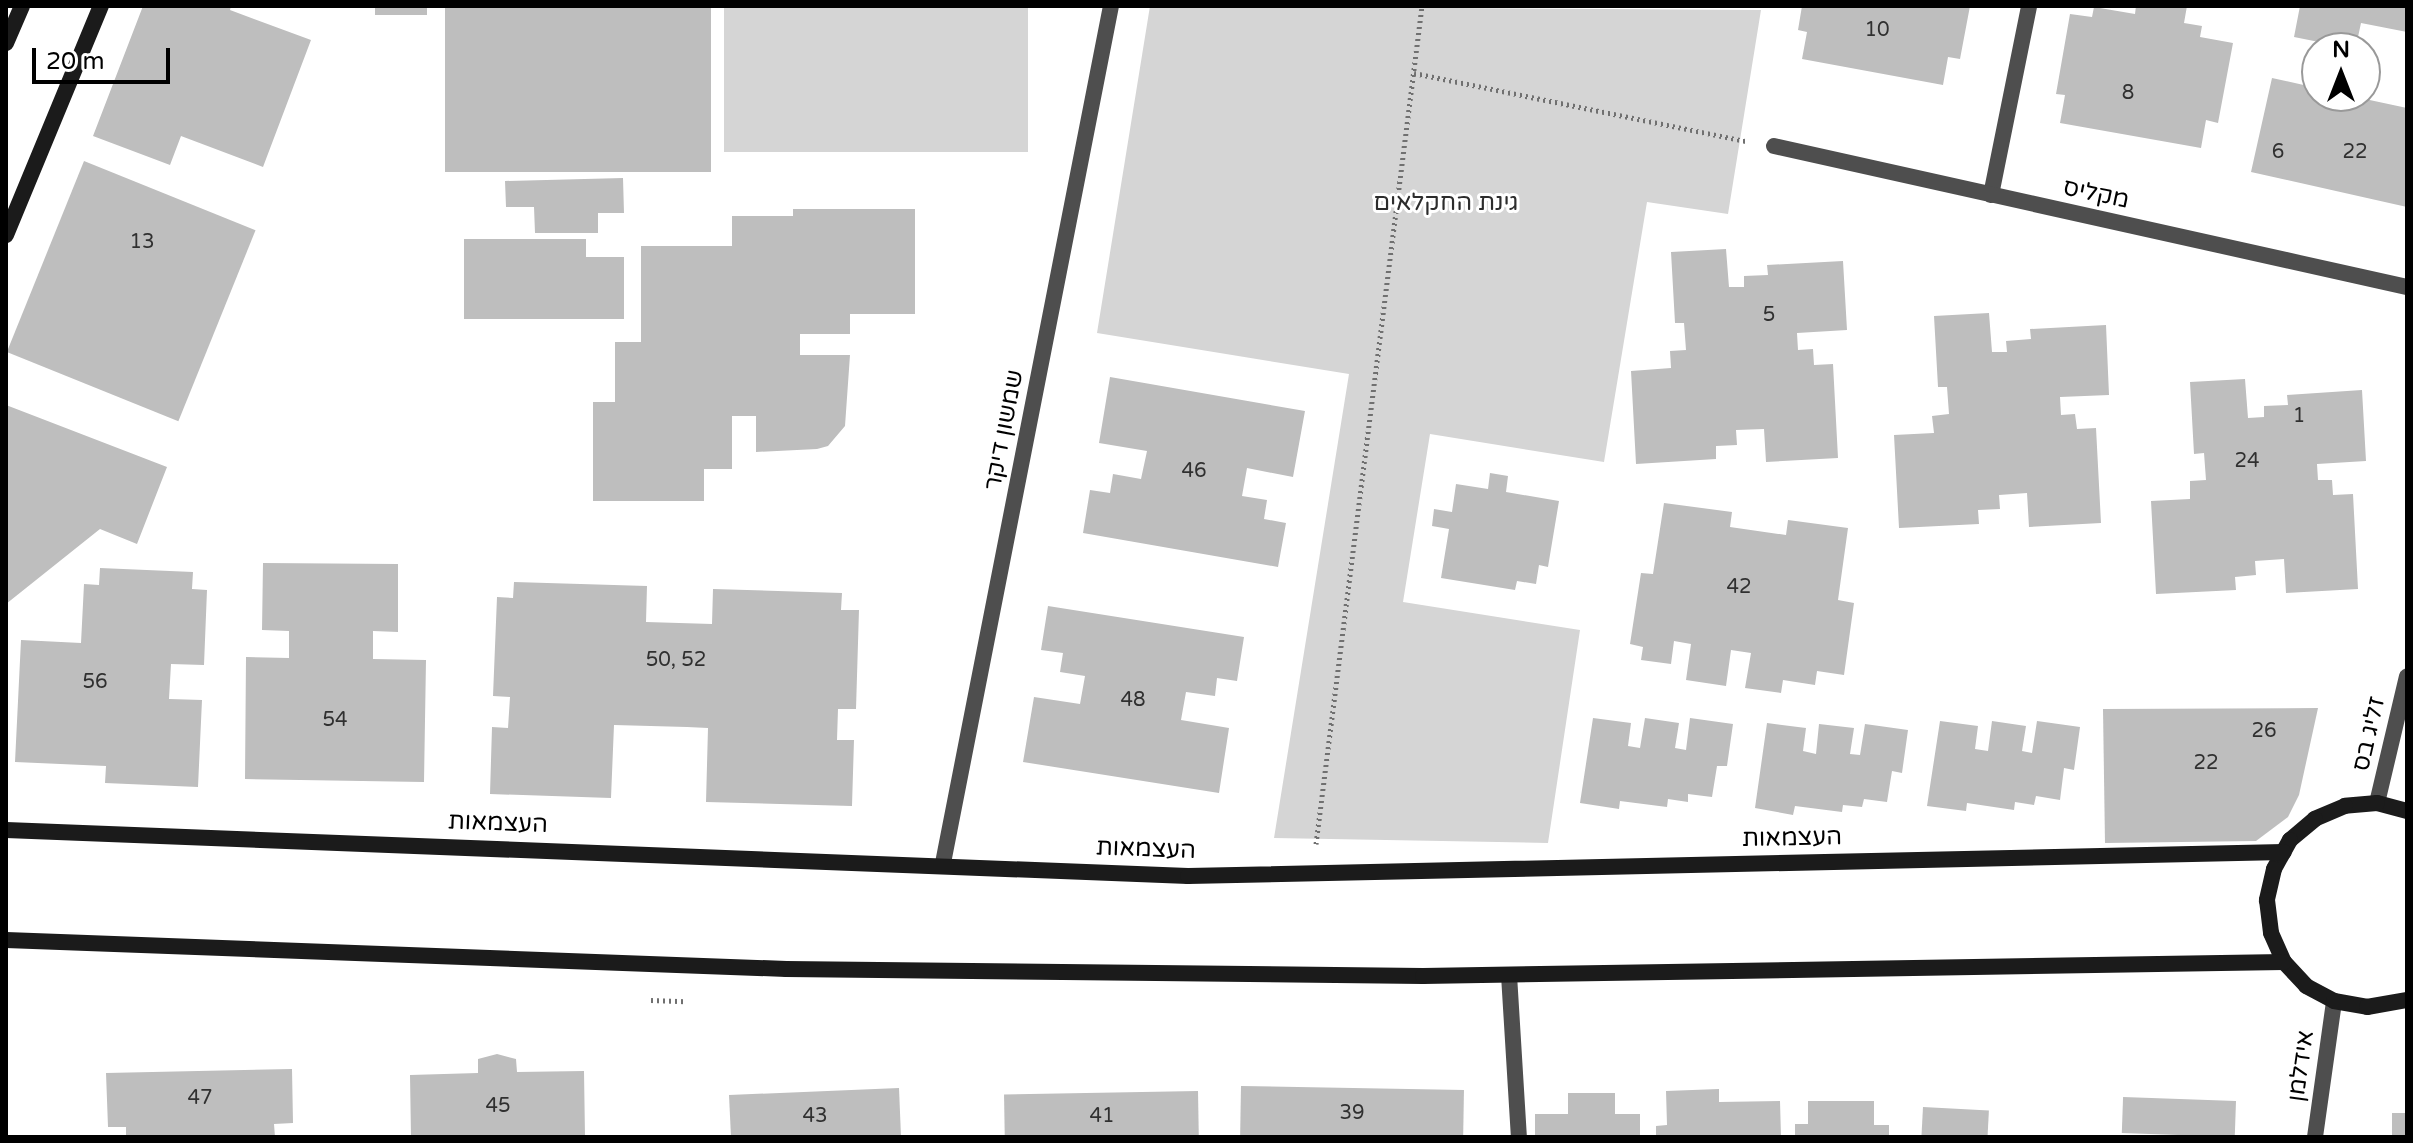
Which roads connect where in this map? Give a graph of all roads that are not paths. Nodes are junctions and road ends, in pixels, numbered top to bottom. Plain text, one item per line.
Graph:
1 (22, 6) edge
2 (101, 6) edge
3 (1111, 6) edge
4 (2029, 6) edge
5 (6, 43) edge
6 (1774, 146) road end
7 (1991, 195) junction
8 (6, 235) edge
9 (2407, 287) edge
10 (2407, 676) edge
11 (2377, 803) junction
12 (2407, 811) edge
13 (6, 830) edge
14 (2284, 852) junction
15 (943, 863) junction
16 (6, 940) edge
17 (2284, 962) junction
18 (1509, 975) junction
19 (2407, 1000) edge
20 (2334, 1001) junction
21 (1519, 1137) edge
22 (2315, 1137) edge

1 - 5 main road
2 - 8 main road
3 - 15 street, שמשון דיקר
4 - 7 street
6 - 7 street, מקליס
7 - 9 street, מקליס
10 - 11 street, זליג בס
11 - 12 main road
11 - 14 main road
13 - 15 main road, העצמאות
14 - 15 main road, העצמאות
14 - 17 main road
16 - 18 main road
17 - 18 main road
17 - 20 main road
18 - 21 street
19 - 20 main road
20 - 22 street, אידלמן

